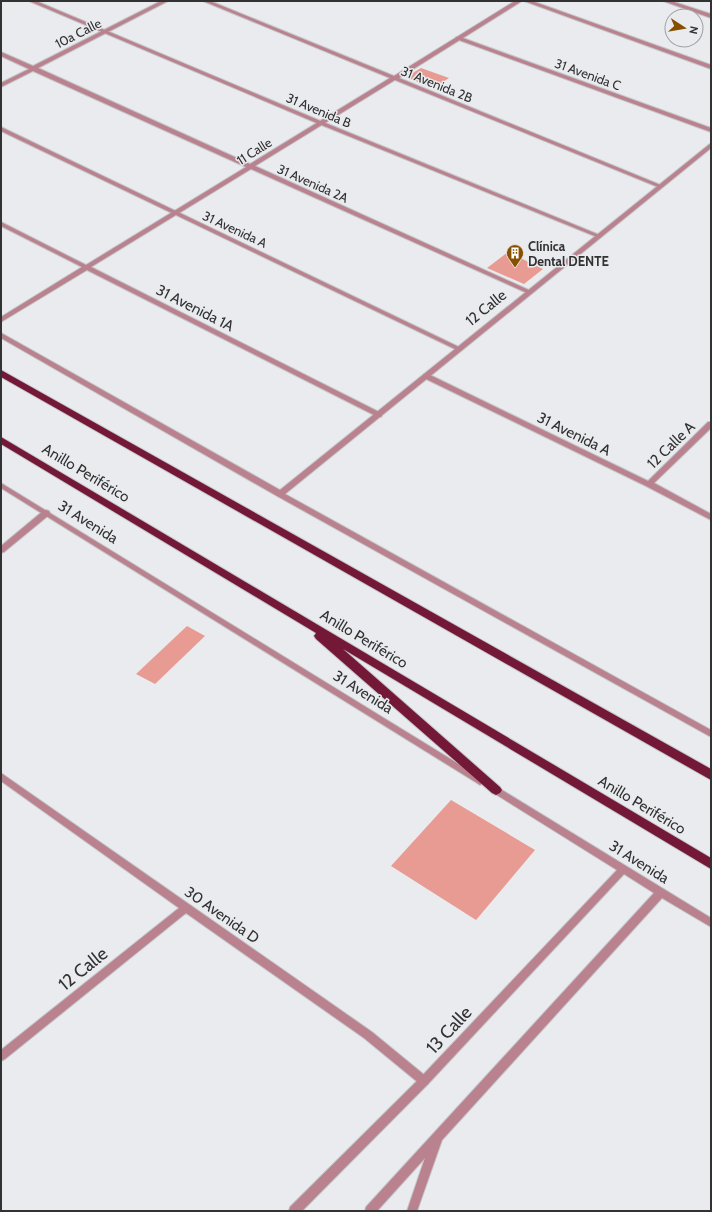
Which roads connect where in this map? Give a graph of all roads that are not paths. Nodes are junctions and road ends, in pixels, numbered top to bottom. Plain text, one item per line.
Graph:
1 (32, 1) edge
2 (165, 1) edge
3 (206, 1) edge
4 (519, 1) edge
5 (527, 1) edge
6 (666, 1) edge
7 (711, 16) edge
8 (105, 32) junction
9 (458, 38) junction
10 (1, 54) edge
11 (34, 68) junction
12 (711, 68) edge
13 (394, 78) junction
14 (1, 86) edge
15 (321, 123) junction
16 (1, 129) edge
17 (711, 130) edge
18 (711, 145) edge
19 (250, 166) junction
20 (660, 186) junction
21 (174, 213) junction
22 (1, 224) edge
23 (598, 236) junction
24 (86, 268) junction
25 (529, 292) junction
26 (1, 320) edge
27 (1, 335) edge
28 (459, 349) junction
29 (1, 373) edge
30 (426, 376) junction
31 (378, 415) junction
32 (711, 424) edge
33 (1, 440) edge
34 (649, 484) junction
35 (1, 485) edge
36 (280, 494) junction
37 (46, 513) junction
38 (711, 517) edge
39 (1, 550) edge
40 (298, 617) junction
41 (711, 734) edge
42 (711, 774) edge
43 (1, 776) edge
44 (496, 790) junction
45 (711, 864) edge
46 (623, 868) junction
47 (661, 892) junction
48 (186, 908) junction
49 (711, 923) edge
50 (1, 1056) edge
51 (424, 1081) junction
52 (438, 1137) junction
53 (294, 1211) edge
54 (370, 1211) edge
55 (412, 1211) edge

1 - 8 street, 31 Avenida B
2 - 8 street, 10a Calle
3 - 13 street, 31 Avenida 2B
4 - 9 street, 11 Calle
5 - 12 street
6 - 7 street
8 - 11 street, 10a Calle
8 - 15 street, 31 Avenida B
9 - 13 street, 11 Calle
9 - 17 street, 31 Avenida C
10 - 11 street, 31 Avenida 2A
11 - 14 street, 10a Calle
11 - 19 street, 31 Avenida 2A
13 - 15 street, 11 Calle
13 - 20 street, 31 Avenida 2B
15 - 19 street, 11 Calle
15 - 23 street, 31 Avenida B
16 - 21 street, 31 Avenida A
18 - 20 street, 12 Calle
19 - 21 street, 11 Calle
19 - 25 street, 31 Avenida 2A
20 - 23 street, 12 Calle
21 - 24 street, 11 Calle
21 - 28 street, 31 Avenida A
22 - 24 street, 31 Avenida 1A
23 - 25 street, 12 Calle
24 - 26 street, 11 Calle
24 - 31 street, 31 Avenida 1A
25 - 28 street, 12 Calle
27 - 36 street
28 - 30 street, 12 Calle
29 - 42 highway
30 - 31 street, 12 Calle
30 - 34 street, 31 Avenida A
31 - 36 street, 12 Calle
32 - 34 street, 12 Calle A
33 - 40 highway, Anillo Periférico
34 - 38 street, 31 Avenida A
35 - 37 street, 31 Avenida
36 - 41 street
37 - 39 street
37 - 44 street, 31 Avenida
40 - 44 highway
40 - 45 highway, Anillo Periférico
43 - 48 street, 30 Avenida D
44 - 46 street, 31 Avenida
46 - 47 street, 31 Avenida
46 - 51 street, 13 Calle
47 - 49 street, 31 Avenida
47 - 52 street
48 - 50 street, 12 Calle
48 - 51 street, 30 Avenida D
51 - 53 street, 13 Calle
52 - 54 street
52 - 55 street

